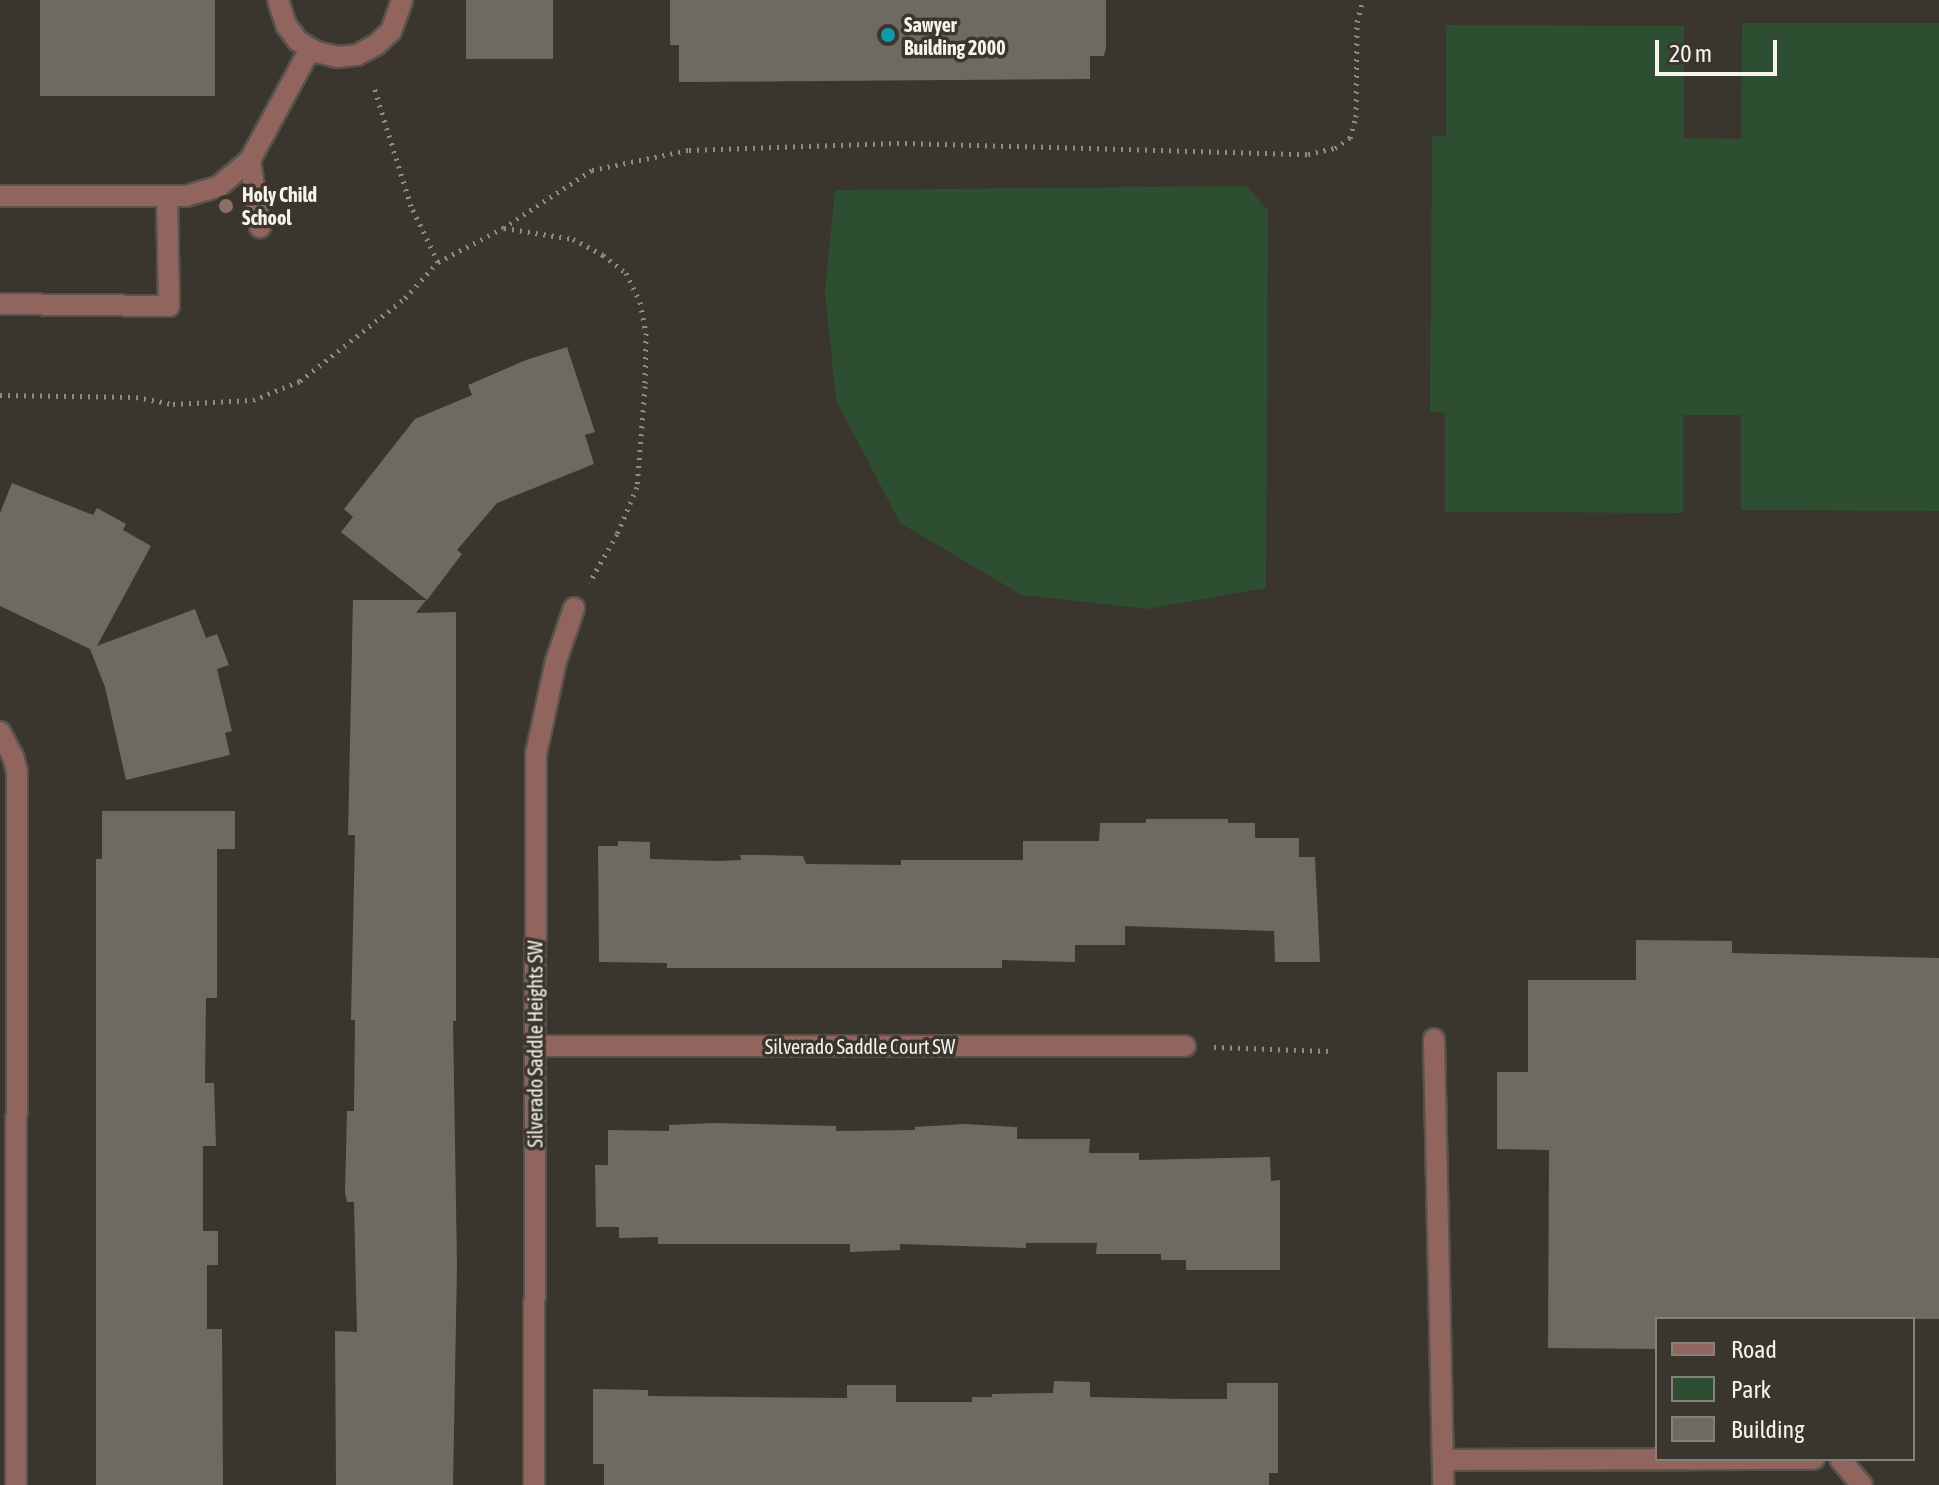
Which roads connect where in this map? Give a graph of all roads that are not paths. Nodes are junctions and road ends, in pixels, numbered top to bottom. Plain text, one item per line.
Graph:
1 (278, 0) edge
2 (402, 0) edge
3 (310, 49) junction
4 (250, 160) junction
5 (0, 196) edge
6 (167, 196) junction
7 (260, 227) dead end
8 (0, 304) edge
9 (574, 608) road end
10 (0, 732) edge
11 (1434, 1039) dead end
12 (535, 1046) junction
13 (1185, 1046) road end
14 (9, 1213) edge
15 (1655, 1459) edge
16 (1443, 1460) junction
17 (1842, 1461) edge
18 (16, 1485) edge
19 (534, 1485) edge
20 (1443, 1485) edge
21 (1862, 1485) edge

1 - 3 street
2 - 3 street
3 - 4 street
4 - 6 street
4 - 7 street
5 - 6 street
6 - 8 street
9 - 12 street, Silverado Saddle Heights SW
10 - 14 street
11 - 16 street
12 - 13 street, Silverado Saddle Court SW
12 - 19 street, Silverado Saddle Heights SW
14 - 18 street
15 - 16 street
16 - 20 street
17 - 21 street

